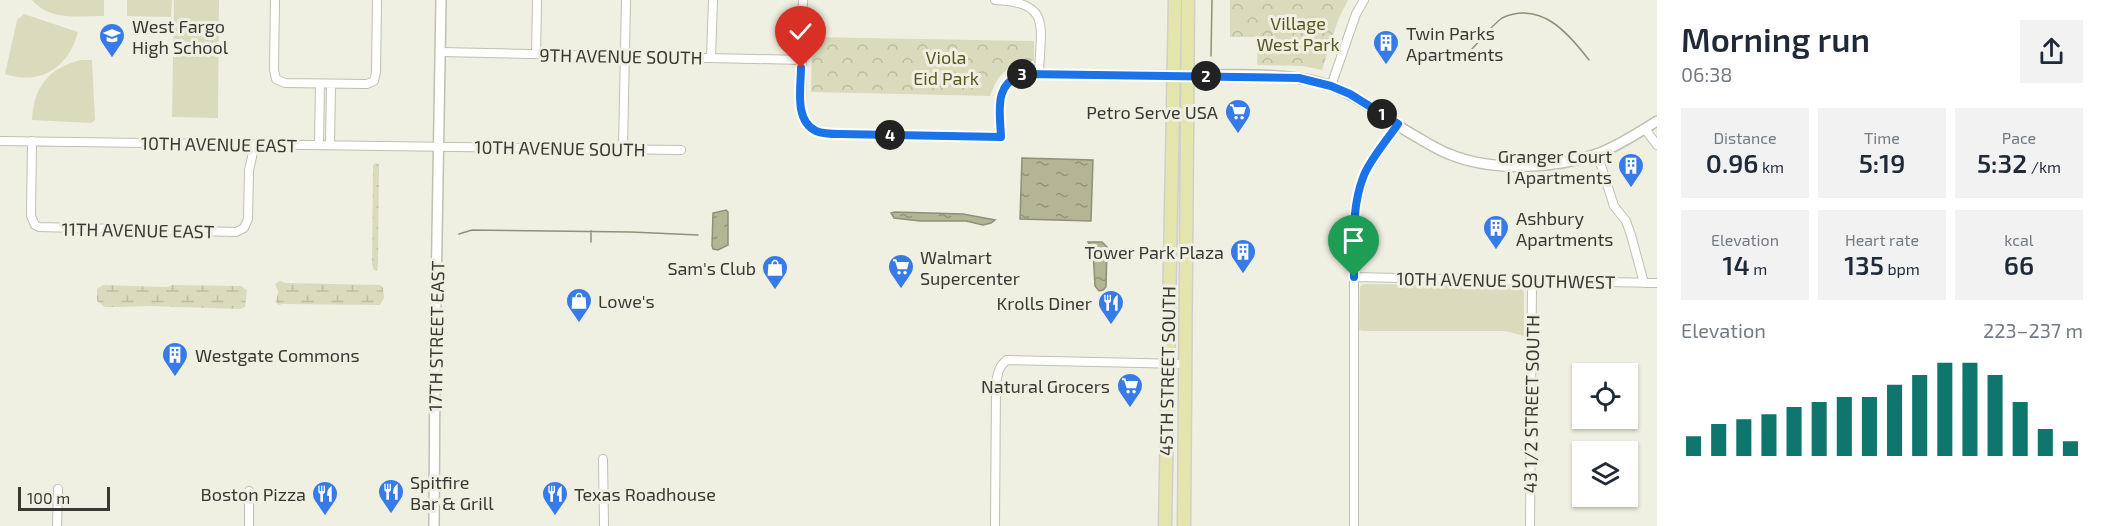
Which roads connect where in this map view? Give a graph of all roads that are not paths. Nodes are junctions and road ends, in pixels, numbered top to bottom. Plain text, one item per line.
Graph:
1 (275, 0) edge
2 (377, 0) edge
3 (441, 0) edge
4 (537, 0) edge
5 (626, 0) edge
6 (713, 0) edge
7 (803, 0) edge
8 (995, 0) edge
9 (1175, 0) edge
10 (1188, 0) edge
11 (1364, 0) edge
12 (440, 52) junction
13 (536, 54) junction
14 (625, 56) junction
15 (711, 58) junction
16 (802, 60) junction
17 (1039, 74) junction
18 (1172, 75) junction
19 (1186, 75) junction
20 (320, 84) junction
21 (331, 84) junction
22 (1331, 86) junction
23 (1657, 121) edge
24 (1398, 124) junction
25 (1645, 129) junction
26 (0, 141) edge
27 (32, 141) junction
28 (1171, 143) junction
29 (255, 144) junction
30 (320, 145) junction
31 (330, 145) junction
32 (1657, 145) edge
33 (439, 146) junction
34 (623, 149) junction
35 (681, 150) dead end
36 (1597, 153) junction
37 (1170, 219) junction
38 (1185, 219) junction
39 (1354, 277) junction
40 (1533, 281) junction
41 (1644, 283) junction
42 (1657, 283) edge
43 (1186, 296) junction
44 (1168, 363) junction
45 (1185, 364) junction
46 (1167, 397) junction
47 (1166, 444) junction
48 (1185, 444) junction
49 (603, 459) dead end
50 (58, 489) dead end
51 (249, 491) dead end
52 (1184, 524) edge
53 (57, 526) edge
54 (249, 526) edge
55 (434, 526) edge
56 (604, 526) edge
57 (995, 526) edge
58 (1165, 526) edge
59 (1354, 526) edge
60 (1530, 526) edge

1 - 20 street
2 - 21 street
3 - 12 street, 17TH STREET EAST
4 - 13 street
5 - 14 street
6 - 15 street
7 - 16 street
8 - 17 street
9 - 18 main road, 45TH STREET SOUTH
10 - 19 main road, 45TH STREET SOUTH
11 - 22 street
12 - 13 street, 9TH AVENUE SOUTH
12 - 33 street, 17TH STREET EAST
13 - 14 street, 9TH AVENUE SOUTH
14 - 15 street, 9TH AVENUE SOUTH
14 - 34 street
15 - 16 street, 9TH AVENUE SOUTH
16 - 17 street
17 - 18 street
18 - 19 street
18 - 28 main road, 45TH STREET SOUTH
19 - 22 street
19 - 38 main road, 45TH STREET SOUTH
20 - 21 street
20 - 30 street
21 - 31 street
22 - 24 street
23 - 25 street
24 - 36 street
24 - 39 street
25 - 32 street
25 - 36 street
26 - 27 street, 10TH AVENUE EAST
27 - 29 street, 10TH AVENUE EAST
27 - 29 street, 11TH AVENUE EAST
28 - 37 main road, 45TH STREET SOUTH
28 - 38 main road
29 - 30 street, 10TH AVENUE EAST
30 - 31 street, 10TH AVENUE EAST
31 - 33 street, 10TH AVENUE EAST
33 - 34 street, 10TH AVENUE SOUTH
33 - 55 street, 17TH STREET EAST
34 - 35 street, 10TH AVENUE SOUTH
36 - 41 street
37 - 43 main road
37 - 44 main road, 45TH STREET SOUTH
38 - 43 main road, 45TH STREET SOUTH
39 - 40 street, 10TH AVENUE SOUTHWEST
39 - 59 street
40 - 41 street, 10TH AVENUE SOUTHWEST
40 - 60 street, 43 1/2 STREET SOUTH
41 - 42 street, 10TH AVENUE SOUTHWEST
43 - 45 main road, 45TH STREET SOUTH
44 - 45 street
44 - 46 main road, 45TH STREET SOUTH
44 - 57 street
45 - 48 main road, 45TH STREET SOUTH
46 - 47 main road, 45TH STREET SOUTH
46 - 48 main road
47 - 52 main road
47 - 58 main road, 45TH STREET SOUTH
48 - 52 main road, 45TH STREET SOUTH
49 - 56 street
50 - 53 street
51 - 54 street

